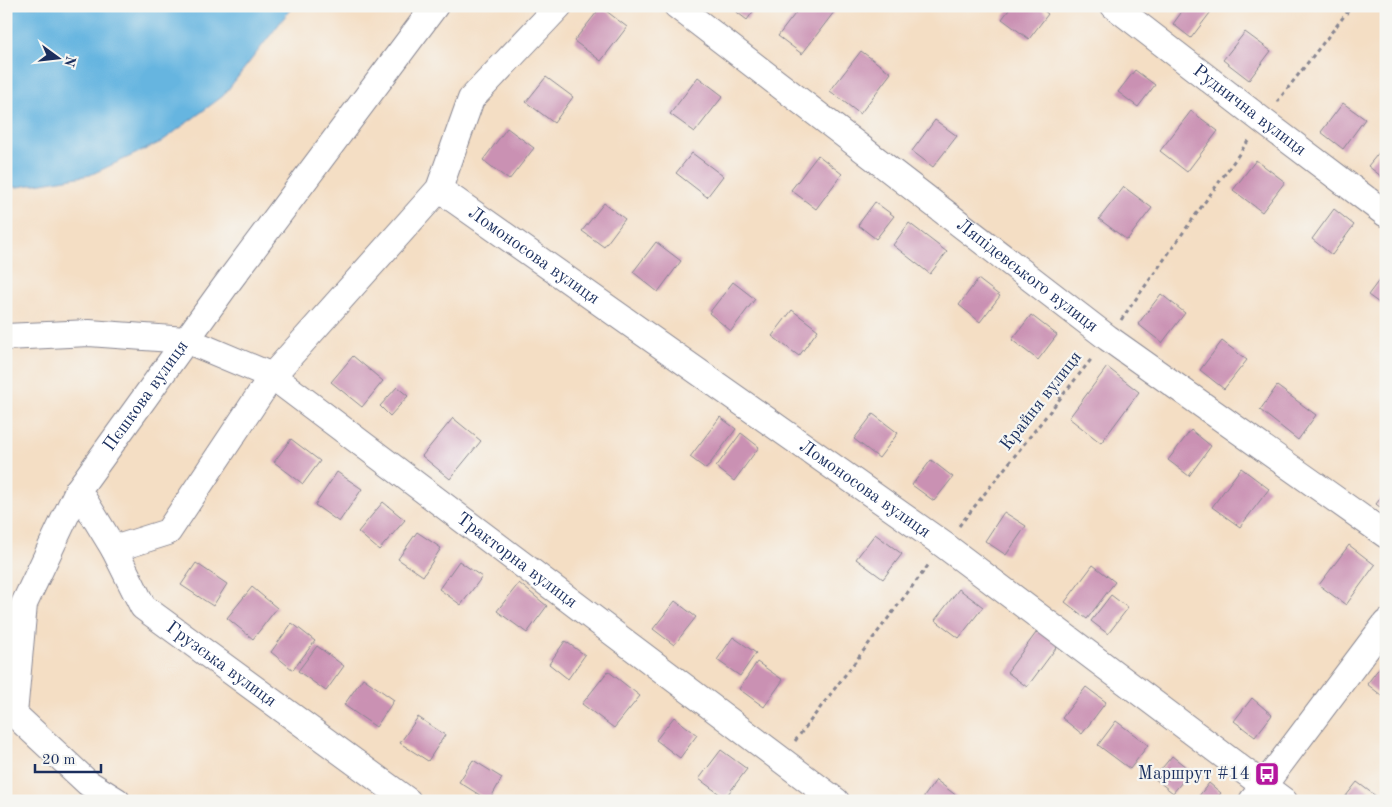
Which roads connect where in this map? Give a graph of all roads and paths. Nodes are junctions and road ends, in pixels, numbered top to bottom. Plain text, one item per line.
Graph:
1 (435, 6) edge
2 (559, 6) edge
3 (677, 6) edge
4 (1114, 6) edge
5 (1352, 6) edge
6 (1263, 121) junction
7 (439, 189) junction
8 (1386, 214) edge
9 (6, 337) edge
10 (1108, 338) junction
11 (186, 340) junction
12 (272, 376) junction
13 (78, 490) junction
14 (1386, 535) edge
15 (944, 545) junction
16 (114, 548) junction
17 (1386, 623) edge
18 (780, 760) junction
19 (1257, 793) edge
20 (117, 801) edge
21 (408, 801) edge
22 (836, 801) edge
23 (1284, 801) edge

1 - 11 street, Пєшкова вулиця
2 - 7 street
3 - 10 street, Ляпідевського вулиця
4 - 6 street, Руднична вулиця
5 - 6 path, Крайня вулиця
6 - 8 street, Руднична вулиця
6 - 10 path, Крайня вулиця
7 - 12 street
7 - 15 street, Ломоносова вулиця
9 - 11 street, Тракторна вулиця
10 - 14 street, Ляпідевського вулиця
10 - 15 path, Крайня вулиця
11 - 12 street, Тракторна вулиця
11 - 13 street, Пєшкова вулиця
12 - 16 street
12 - 18 street, Тракторна вулиця
13 - 16 street, Грузська вулиця
13 - 20 street, Пєшкова вулиця
15 - 18 path, Крайня вулиця
15 - 19 street, Ломоносова вулиця
16 - 21 street, Грузська вулиця
17 - 19 street
18 - 22 street, Тракторна вулиця
19 - 23 street, Ломоносова вулиця

